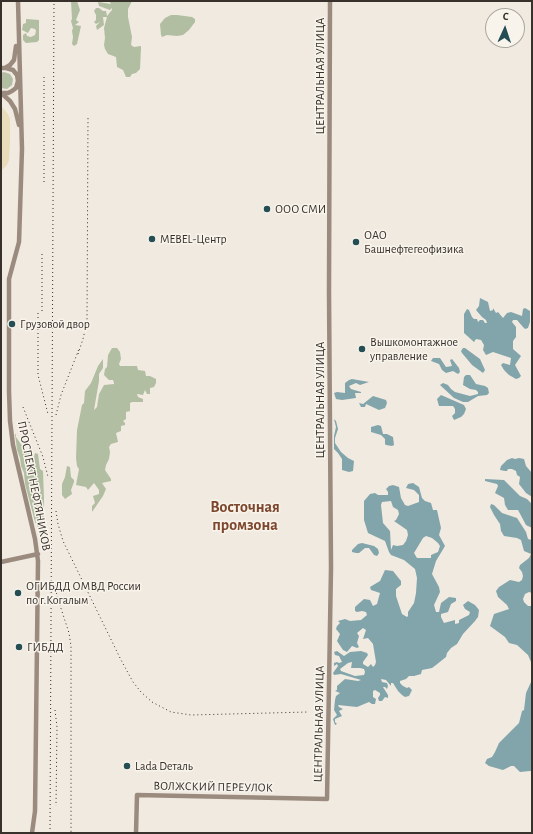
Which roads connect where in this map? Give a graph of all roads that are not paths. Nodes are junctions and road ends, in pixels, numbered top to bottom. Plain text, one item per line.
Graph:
1 (18, 1) edge
2 (330, 1) edge
3 (18, 14) junction
4 (2, 68) edge
5 (19, 69) junction
6 (18, 80) junction
7 (20, 90) junction
8 (1, 93) edge
9 (22, 148) junction
10 (38, 554) junction
11 (1, 562) edge
12 (327, 799) joint
13 (32, 833) edge
14 (136, 833) edge

1 - 3 street, ПРОСПЕКТ НЕФТЯНИКОВ
2 - 12 street, ЦЕНТРАЛЬНАЯ УЛИЦА
3 - 4 street
3 - 5 street, ПРОСПЕКТ НЕФТЯНИКОВ
4 - 6 street
5 - 6 street
5 - 7 street, ПРОСПЕКТ НЕФТЯНИКОВ
6 - 7 street
6 - 8 street
7 - 9 street, ПРОСПЕКТ НЕФТЯНИКОВ
8 - 9 street
9 - 10 street, ПРОСПЕКТ НЕФТЯНИКОВ
10 - 11 street
10 - 13 street, ПРОСПЕКТ НЕФТЯНИКОВ
12 - 14 street, ВОЛЖСКИЙ ПЕРЕУЛОК

